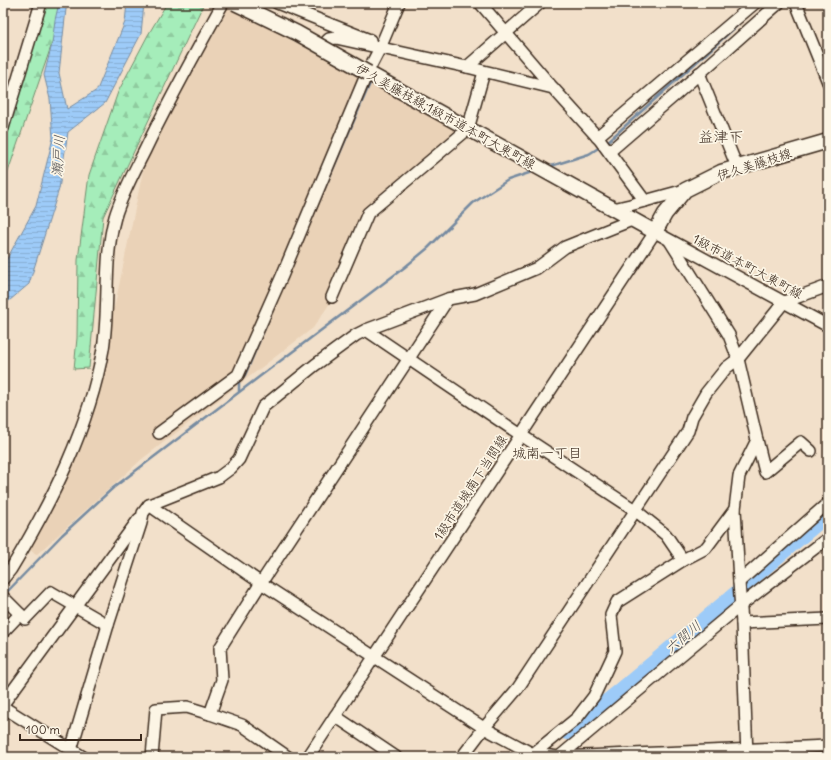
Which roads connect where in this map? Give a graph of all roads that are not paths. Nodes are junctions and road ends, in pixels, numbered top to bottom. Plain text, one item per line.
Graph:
1 (41, 3) edge
2 (223, 3) edge
3 (235, 3) edge
4 (277, 3) edge
5 (399, 3) edge
6 (480, 3) edge
7 (540, 3) edge
8 (755, 3) edge
9 (778, 3) edge
10 (796, 3) edge
11 (506, 33) junction
12 (321, 47) junction
13 (380, 48) junction
14 (467, 67) junction
15 (484, 72) junction
16 (367, 73) junction
17 (699, 73) junction
18 (827, 76) edge
19 (553, 88) junction
20 (5, 115) edge
21 (3, 128) edge
22 (468, 129) junction
23 (598, 139) junction
24 (828, 141) edge
25 (609, 152) junction
26 (737, 167) junction
27 (685, 190) junction
28 (645, 201) junction
29 (613, 208) junction
30 (632, 220) junction
31 (655, 232) junction
32 (670, 240) junction
33 (828, 286) edge
34 (332, 296) dead end
35 (448, 299) junction
36 (784, 302) junction
37 (828, 326) edge
38 (366, 330) junction
39 (408, 359) junction
40 (738, 359) junction
41 (159, 433) dead end
42 (521, 435) junction
43 (757, 440) junction
44 (812, 450) dead end
45 (828, 504) edge
46 (146, 509) junction
47 (736, 509) junction
48 (635, 510) junction
49 (828, 538) edge
50 (683, 560) junction
51 (3, 579) edge
52 (739, 582) junction
53 (261, 583) junction
54 (3, 597) edge
55 (741, 605) junction
56 (74, 606) junction
57 (20, 614) junction
58 (828, 619) edge
59 (742, 623) junction
60 (108, 625) junction
61 (3, 632) edge
62 (375, 656) junction
63 (3, 706) edge
64 (210, 714) junction
65 (335, 716) junction
66 (484, 728) junction
67 (828, 746) edge
68 (71, 750) junction
69 (747, 753) edge
70 (533, 754) junction
71 (83, 757) edge
72 (152, 757) edge
73 (288, 757) edge
74 (308, 757) edge
75 (396, 757) edge
76 (462, 757) edge
77 (559, 757) edge

1 - 20 street
2 - 51 street
3 - 12 main road, 伊久美藤枝線;1級市道本町大東町線, bridge
4 - 13 street
5 - 13 street
6 - 11 street
7 - 11 street
8 - 23 street
9 - 17 street
10 - 18 street
11 - 14 street
11 - 19 street
12 - 13 street
12 - 16 main road, 伊久美藤枝線;1級市道本町大東町線, bridge
13 - 14 street
13 - 16 street
14 - 15 street
15 - 19 street
15 - 22 street
16 - 22 main road, 伊久美藤枝線;1級市道本町大東町線
16 - 41 street
17 - 25 street
17 - 26 street
19 - 23 street
20 - 21 street
22 - 29 main road, 伊久美藤枝線;1級市道本町大東町線
22 - 34 street
23 - 25 street
24 - 26 main road, 伊久美藤枝線
25 - 28 street
26 - 27 main road, 伊久美藤枝線
27 - 28 street
27 - 31 main road, 伊久美藤枝線
28 - 29 street
29 - 30 main road, 伊久美藤枝線;1級市道本町大東町線
30 - 31 main road, 伊久美藤枝線;1級市道本町大東町線
30 - 35 street
31 - 32 street, 1級市道本町大東町線
31 - 42 street, 1級市道城南下当間線
32 - 36 street, 1級市道本町大東町線
32 - 40 street
33 - 36 street
35 - 38 street
35 - 39 street
36 - 37 street, 1級市道本町大東町線
36 - 40 street
38 - 39 street
38 - 46 street
39 - 42 street
39 - 53 street
40 - 43 street
40 - 48 street
42 - 48 street
42 - 62 street, 1級市道城南下当間線
43 - 44 street
43 - 47 street
45 - 52 street
46 - 53 street
46 - 56 street
46 - 60 street
47 - 50 street
47 - 52 street
48 - 50 street
48 - 66 street
49 - 55 street
50 - 70 street
52 - 55 street
53 - 62 street
53 - 64 street
54 - 57 street
55 - 59 street
55 - 77 street
56 - 57 street
56 - 60 street
56 - 63 street
57 - 61 street
58 - 59 street
59 - 69 street
60 - 68 street
62 - 65 street, 1級市道城南下当間線
62 - 66 street
63 - 68 street
64 - 72 street
64 - 73 street
65 - 74 street, 1級市道城南下当間線
65 - 75 street
66 - 70 street
66 - 76 street
67 - 69 street
68 - 71 street
69 - 77 street
70 - 77 street

